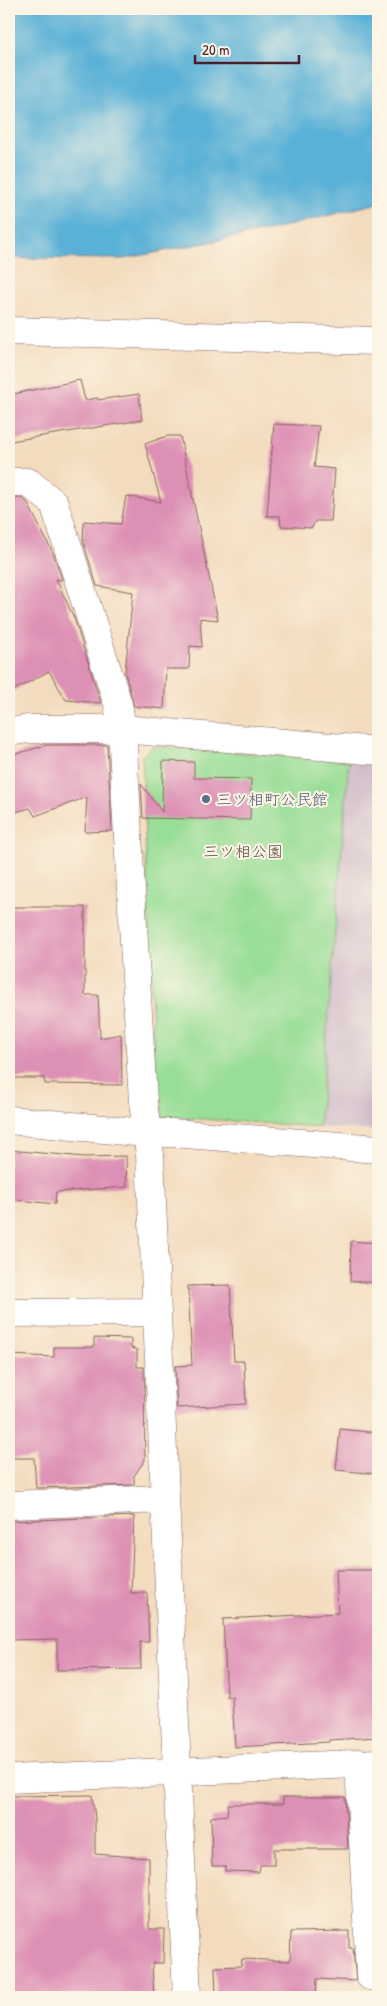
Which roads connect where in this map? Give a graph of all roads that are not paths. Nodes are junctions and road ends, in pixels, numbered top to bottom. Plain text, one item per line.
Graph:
1 (9, 331) edge
2 (378, 341) edge
3 (9, 482) edge
4 (122, 730) junction
5 (9, 732) edge
6 (378, 751) edge
7 (9, 1120) edge
8 (146, 1133) junction
9 (378, 1149) edge
10 (157, 1312) junction
11 (9, 1313) edge
12 (165, 1499) junction
13 (9, 1505) edge
14 (369, 1763) edge
15 (177, 1772) junction
16 (9, 1779) edge
17 (370, 1976) dead end
18 (187, 1997) edge

1 - 2 street
3 - 4 street
4 - 5 street
4 - 6 street
4 - 8 street
7 - 8 street
8 - 9 street
8 - 10 street
10 - 11 street
10 - 12 street
12 - 13 street
12 - 15 street
14 - 15 street
14 - 17 street
15 - 16 street
15 - 18 street

